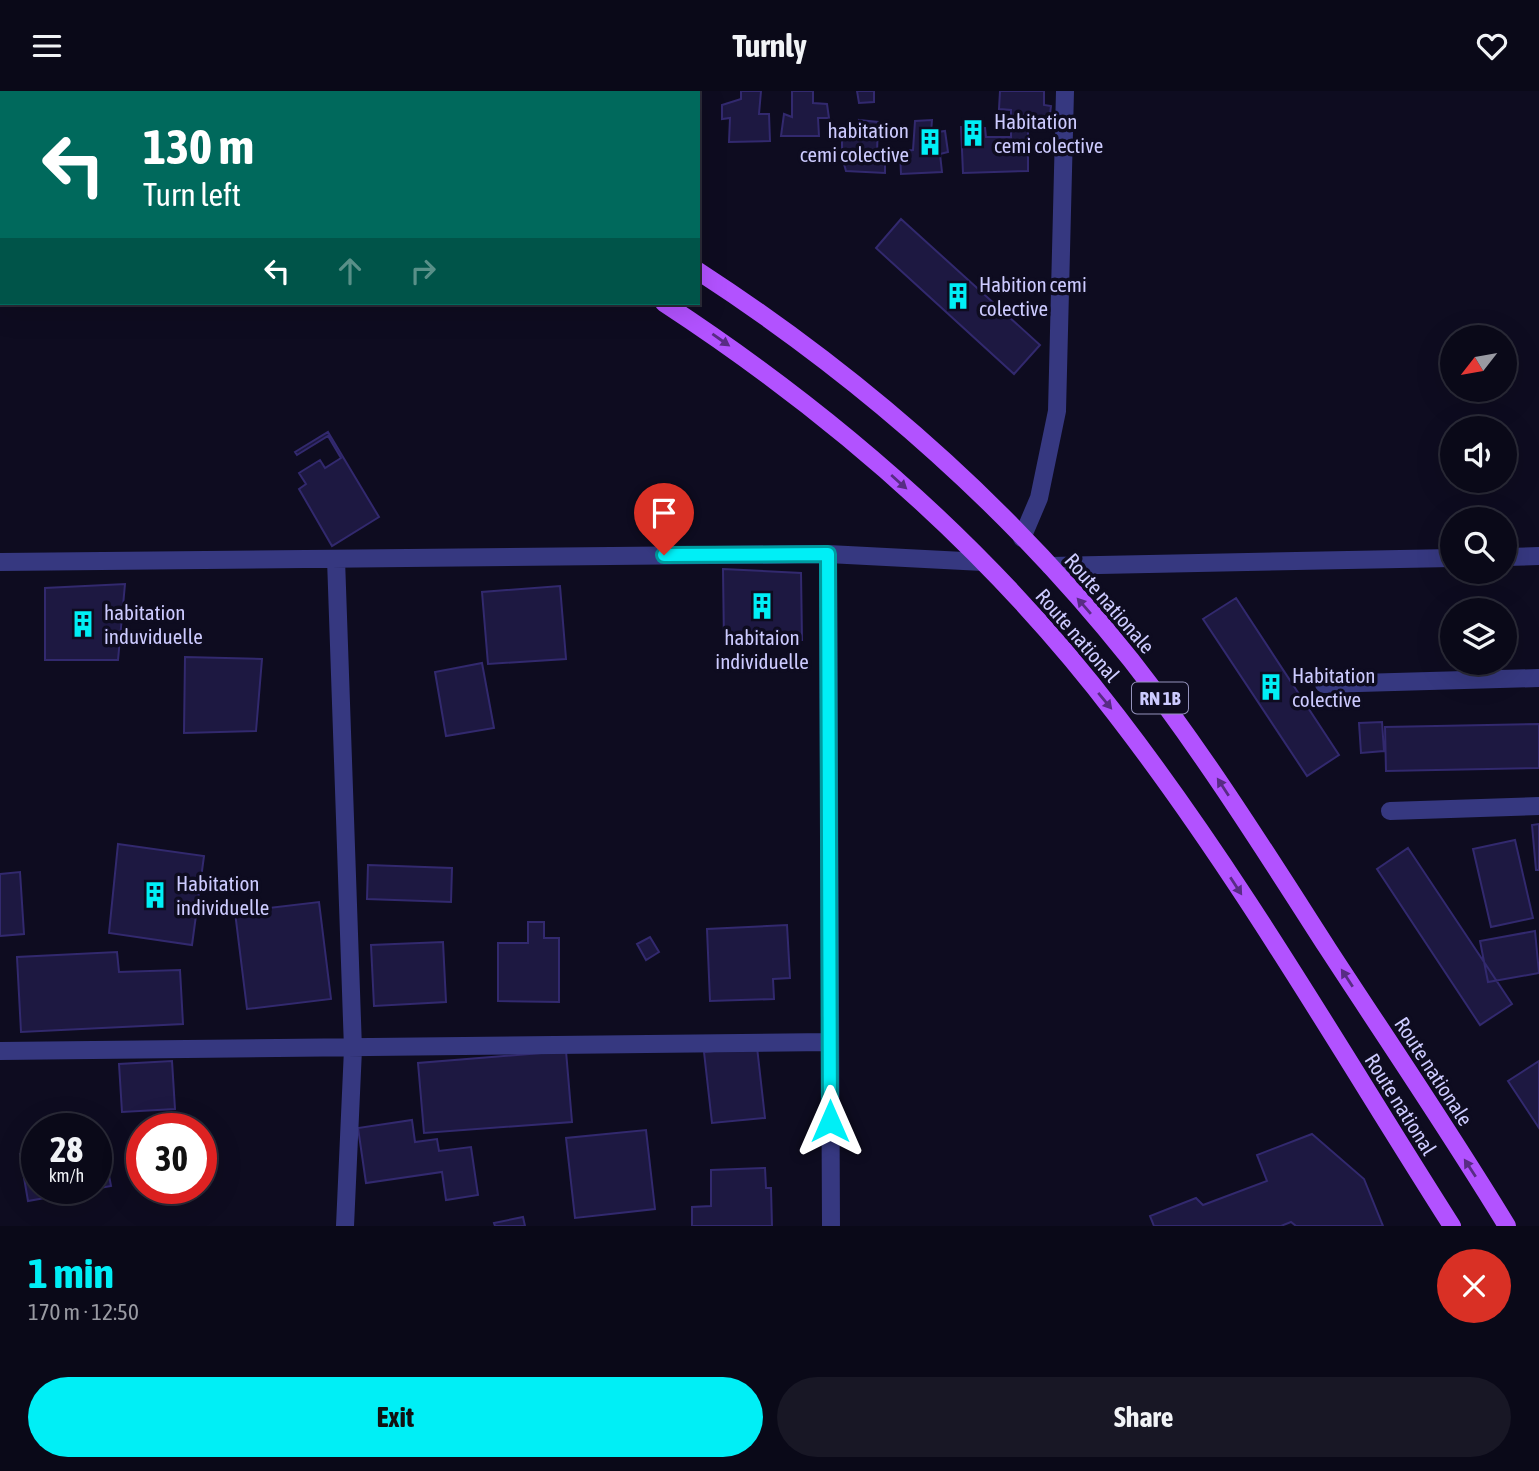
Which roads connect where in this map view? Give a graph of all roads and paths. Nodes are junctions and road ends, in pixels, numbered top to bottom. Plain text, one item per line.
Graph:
1 (1065, 91) edge
2 (700, 272) edge
3 (667, 305) edge
4 (1023, 538) junction
5 (828, 554) junction
6 (1517, 557) edge
7 (1539, 557) edge
8 (1440, 558) edge
9 (336, 559) junction
10 (0, 562) edge
11 (983, 562) junction
12 (1050, 566) junction
13 (1539, 678) edge
14 (1324, 684) dead end
15 (1539, 806) edge
16 (1390, 811) dead end
17 (830, 1042) junction
18 (353, 1049) junction
19 (0, 1051) edge
20 (345, 1226) edge
21 (831, 1226) edge
22 (1452, 1226) edge
23 (1507, 1226) edge

1 - 4 street
2 - 4 main road, Route nationale / RN 1B
3 -> 11 main road, Route national
4 - 12 main road, Route nationale / RN 1B
5 - 9 street
5 - 11 street
5 - 17 street
6 - 7 street
8 - 12 street
9 - 10 street
9 - 18 street
11 -> 22 main road, Route national
23 -> 12 main road, Route nationale / RN 1B
13 - 14 street
15 - 16 street
17 - 18 street
17 - 21 street
18 - 19 street
18 - 20 street

